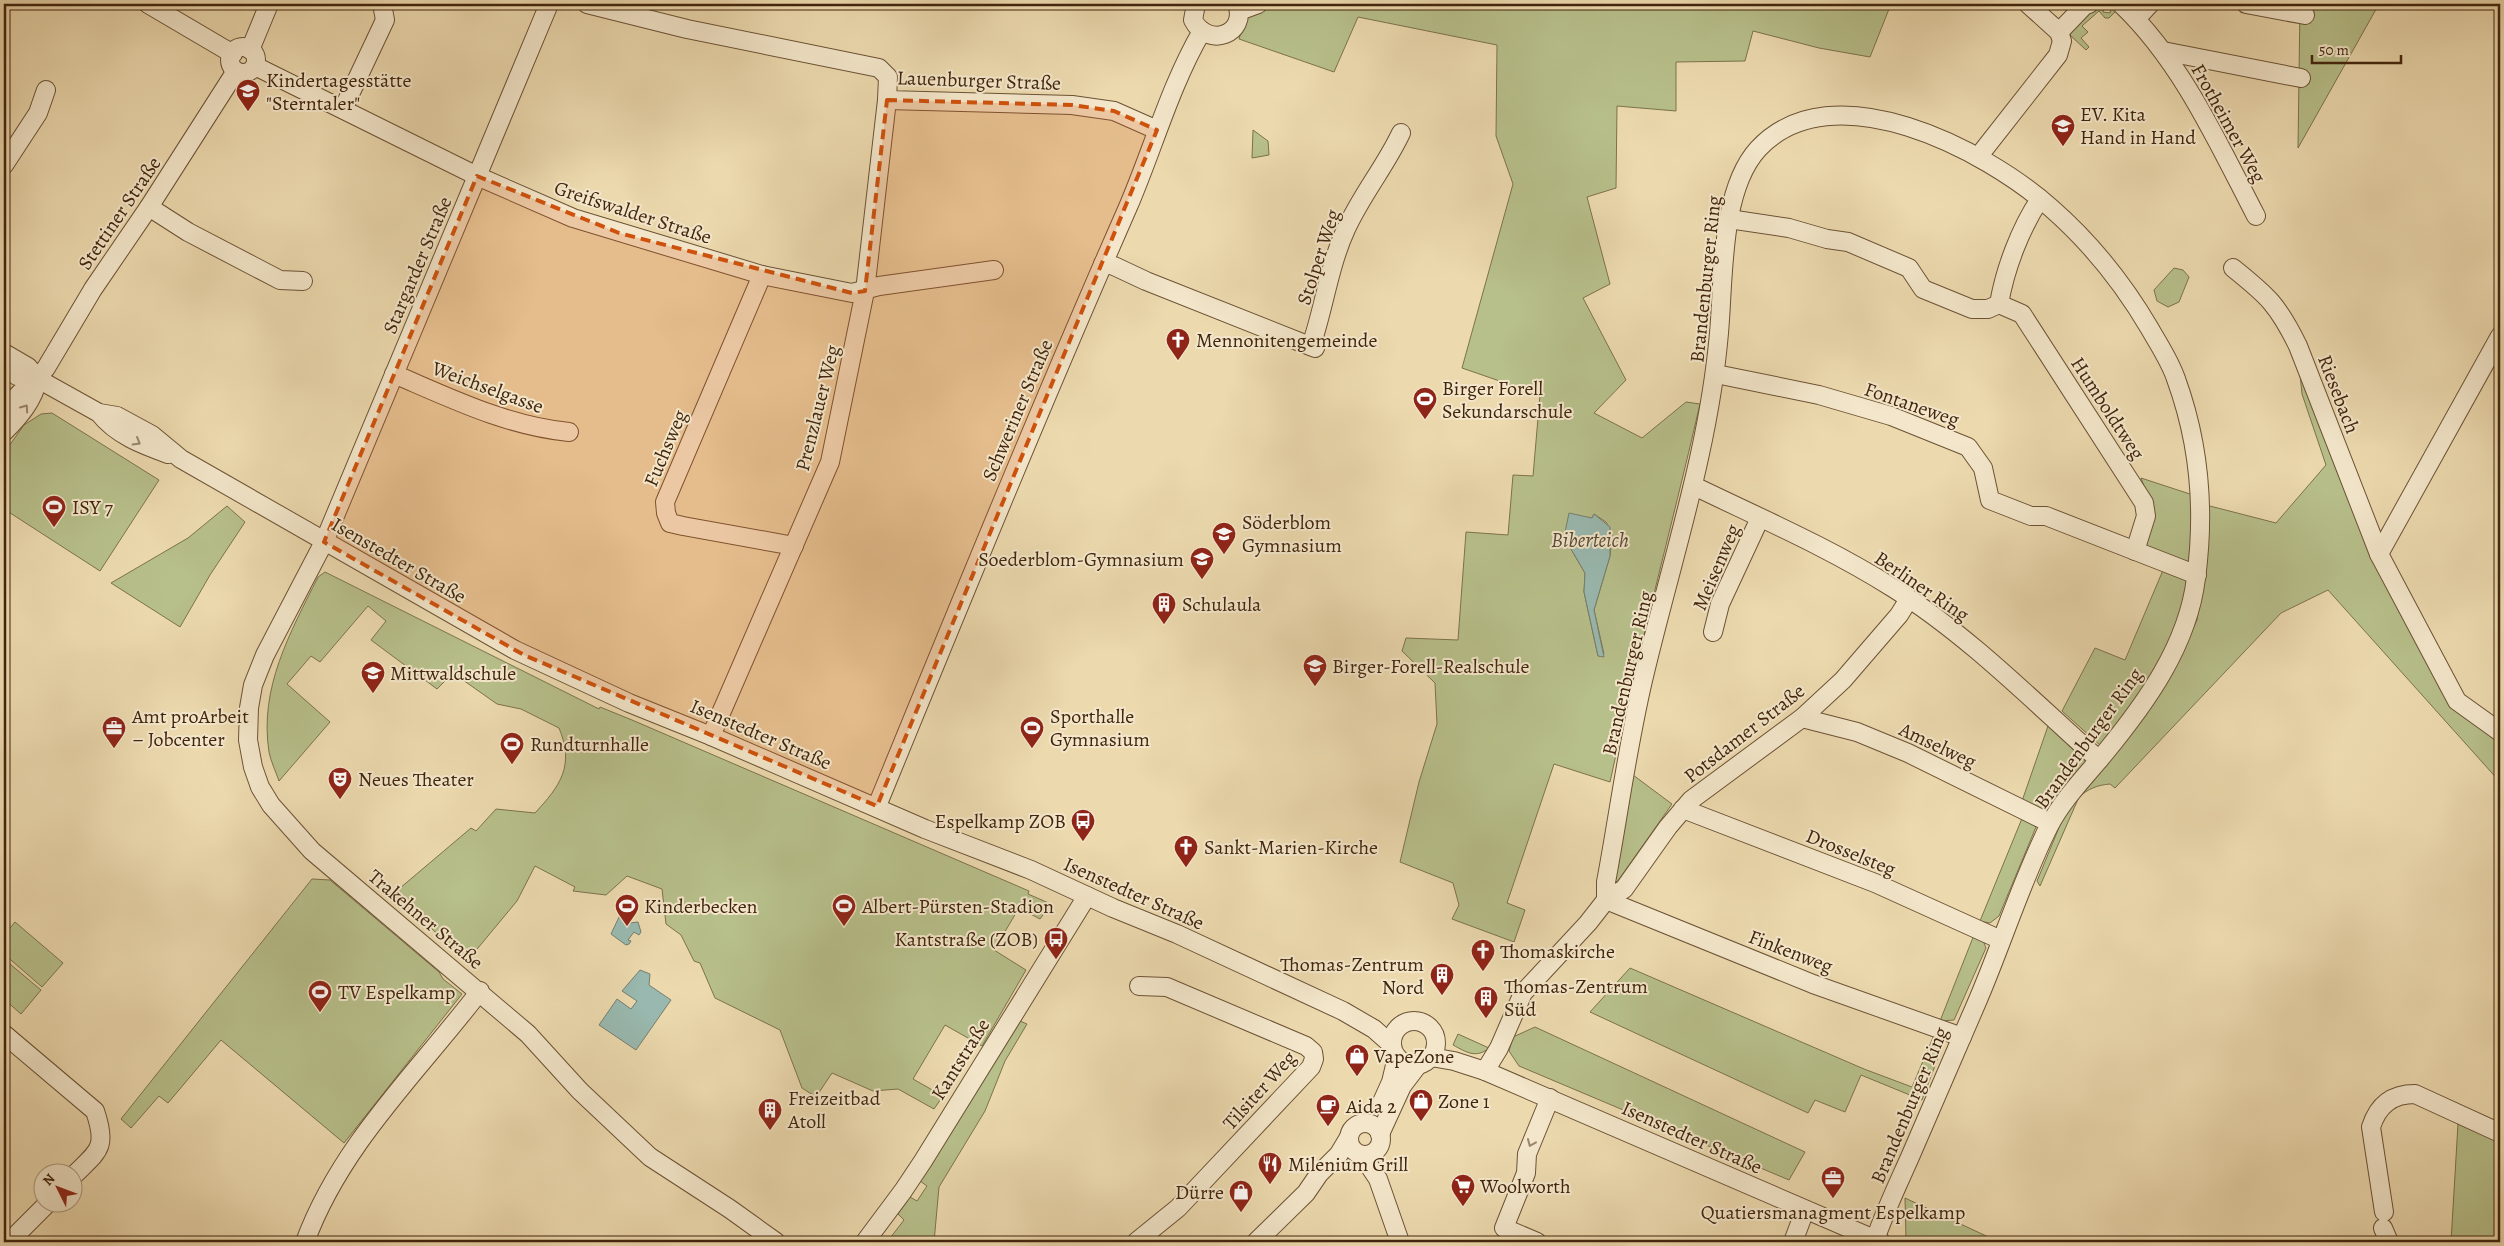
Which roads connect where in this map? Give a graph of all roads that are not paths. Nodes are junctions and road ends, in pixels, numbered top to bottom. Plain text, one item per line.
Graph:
1 (148, 4) edge
2 (268, 4) edge
3 (382, 4) edge
4 (549, 4) edge
5 (587, 4) edge
6 (1194, 4) edge
7 (1258, 4) edge
8 (2028, 4) edge
9 (2089, 4) edge
10 (2121, 4) edge
11 (2150, 4) edge
12 (2246, 4) edge
13 (1238, 7) edge
14 (2305, 15) dead end
15 (2136, 18) junction
16 (1202, 31) junction
17 (2059, 32) junction
18 (2163, 50) junction
19 (252, 58) junction
20 (234, 62) junction
21 (2301, 78) dead end
22 (46, 90) dead end
23 (887, 100) junction
24 (343, 109) junction
25 (1157, 130) junction
26 (1401, 133) dead end
27 (1978, 157) junction
28 (4, 164) edge
29 (478, 176) junction
30 (2040, 199) junction
31 (149, 207) junction
32 (2256, 216) dead end
33 (1729, 219) junction
34 (1103, 264) junction
35 (2233, 268) dead end
36 (994, 270) dead end
37 (762, 275) junction
38 (303, 281) dead end
39 (865, 291) junction
40 (1998, 304) junction
41 (2500, 336) edge
42 (4, 353) edge
43 (4, 367) edge
44 (394, 374) junction
45 (1716, 374) junction
46 (38, 380) junction
47 (4, 418) edge
48 (4, 432) edge
49 (569, 432) dead end
50 (1694, 486) junction
51 (1760, 518) junction
52 (324, 542) junction
53 (794, 546) junction
54 (2134, 552) junction
55 (2379, 554) junction
56 (2197, 575) junction
57 (1909, 599) junction
58 (1712, 632) dead end
59 (1802, 718) junction
60 (2500, 732) edge
61 (711, 736) junction
62 (2099, 760) junction
63 (876, 806) junction
64 (1683, 809) junction
65 (2050, 823) junction
66 (1087, 896) junction
67 (1606, 900) junction
68 (2001, 940) junction
69 (1139, 986) dead end
70 (480, 991) junction
71 (1343, 1011) junction
72 (1404, 1024) junction
73 (4, 1034) edge
74 (1962, 1037) junction
75 (1436, 1038) junction
76 (1394, 1051) junction
77 (1425, 1061) junction
78 (1485, 1071) junction
79 (1550, 1098) junction
80 (1365, 1123) junction
81 (2500, 1133) edge
82 (1380, 1134) junction
83 (1361, 1150) junction
84 (82, 1167) edge
85 (1806, 1210) junction
86 (37, 1214) edge
87 (2385, 1228) edge
88 (1878, 1241) edge
89 (8, 1242) edge
90 (305, 1242) edge
91 (776, 1242) edge
92 (865, 1242) edge
93 (1136, 1242) edge
94 (1256, 1242) edge
95 (1400, 1242) edge
96 (1537, 1242) edge
97 (1793, 1242) edge

1 - 20 street
2 - 19 street
3 - 24 street
4 - 29 street, Stargarder Straße
5 - 23 street, Lauenburger Straße
6 - 16 street
7 - 13 street
8 - 17 street
9 - 17 street
10 - 15 street, Frotheimer Weg
11 - 15 street
12 - 14 street
13 - 16 street
15 - 18 street, Frotheimer Weg
16 - 25 street, Schweriner Straße
17 - 27 street
18 - 21 street, Frotheimer Weg
18 - 32 street, Frotheimer Weg
19 - 20 street
19 - 24 street, Greifswalder Straße
20 - 31 street, Stettiner Straße
22 - 28 street
23 - 25 street, Lauenburger Straße
23 - 39 street, Prenzlauer Weg
24 - 29 street, Greifswalder Straße
25 - 34 street, Schweriner Straße
26 - 34 street, Stolper Weg
27 - 30 street, Brandenburger Ring
27 - 33 street, Brandenburger Ring
29 - 37 street, Greifswalder Straße
29 - 44 street, Stargarder Straße
30 - 40 street
30 - 56 street, Brandenburger Ring
31 - 38 street
31 - 46 street, Stettiner Straße
33 - 40 street
33 - 45 street, Brandenburger Ring
34 - 63 street, Schweriner Straße
35 - 55 street, Riesebach
36 - 39 street, Greifswalder Straße
37 - 39 street, Greifswalder Straße
37 - 53 street, Fuchsweg
39 - 53 street, Prenzlauer Weg
40 - 54 street, Humboldtweg
41 - 55 street
42 - 46 street, Isenstedter Straße
43 - 46 street, Isenstedter Straße
44 - 49 street, Weichselgasse
44 - 52 street, Stargarder Straße
45 - 50 street, Brandenburger Ring
45 - 54 street, Fontaneweg
46 - 47 street
48 -> 46 street
46 - 52 street, Isenstedter Straße
50 - 51 street, Berliner Ring
50 - 67 street, Brandenburger Ring
51 - 57 street, Berliner Ring
51 - 58 street, Meisenweg
52 - 61 street, Isenstedter Straße
52 - 70 street, Trakehner Straße
53 - 61 street, Prenzlauer Weg
54 - 56 street, Fontaneweg
55 - 60 street, Riesebach
56 - 62 street, Brandenburger Ring
57 - 59 street, Potsdamer Straße
57 - 62 street, Berliner Ring
59 - 64 street, Potsdamer Straße
59 - 65 street, Amselweg
61 - 63 street, Isenstedter Straße
62 - 65 street, Brandenburger Ring
63 - 66 street, Isenstedter Straße
64 - 67 street, Potsdamer Straße
64 - 68 street, Drosselsteg
65 - 68 street, Brandenburger Ring
66 - 71 street, Isenstedter Straße
66 - 92 street, Kantstraße
67 - 74 street, Finkenweg
67 - 78 street
68 - 74 street, Brandenburger Ring
69 - 93 street, Tilsiter Weg
70 - 90 street
70 - 91 street, Trakehner Straße
71 - 72 street, Isenstedter Straße
71 - 76 street, Isenstedter Straße
72 - 75 street
72 - 76 street
73 - 84 street
74 - 88 street, Brandenburger Ring
75 - 77 street
75 - 78 street, Isenstedter Straße
76 - 77 street
76 - 80 street
77 - 78 street, Isenstedter Straße
77 - 82 street
78 - 79 street, Isenstedter Straße
79 - 85 street, Isenstedter Straße
79 -> 96 street
80 - 82 street
80 - 83 street
81 - 87 street
82 - 83 street
83 - 94 street
83 - 95 street
85 - 88 street, Isenstedter Straße
85 - 97 street
86 - 89 street

